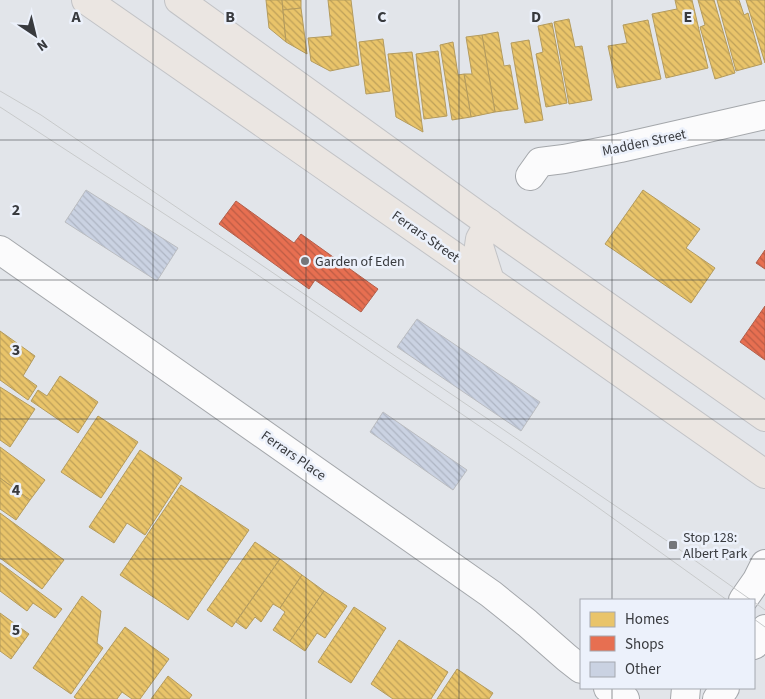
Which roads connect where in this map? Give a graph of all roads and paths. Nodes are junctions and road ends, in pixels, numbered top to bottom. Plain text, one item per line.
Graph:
1 (86, 0) edge
2 (179, 0) edge
3 (765, 115) edge
4 (530, 176) dead end
5 (489, 224) junction
6 (0, 250) edge
7 (490, 281) junction
8 (765, 417) edge
9 (765, 474) edge
10 (765, 564) edge
11 (744, 599) edge
12 (765, 629) edge
13 (755, 644) edge
14 (580, 668) edge
15 (609, 689) edge
16 (624, 699) edge

1 - 7 main road, Ferrars Street
2 - 5 main road
3 - 4 street, Madden Street
5 - 7 main road
5 - 8 main road
6 - 14 street, Ferrars Place
7 - 9 main road, Ferrars Street
10 - 11 street
12 - 13 street
15 - 16 street

